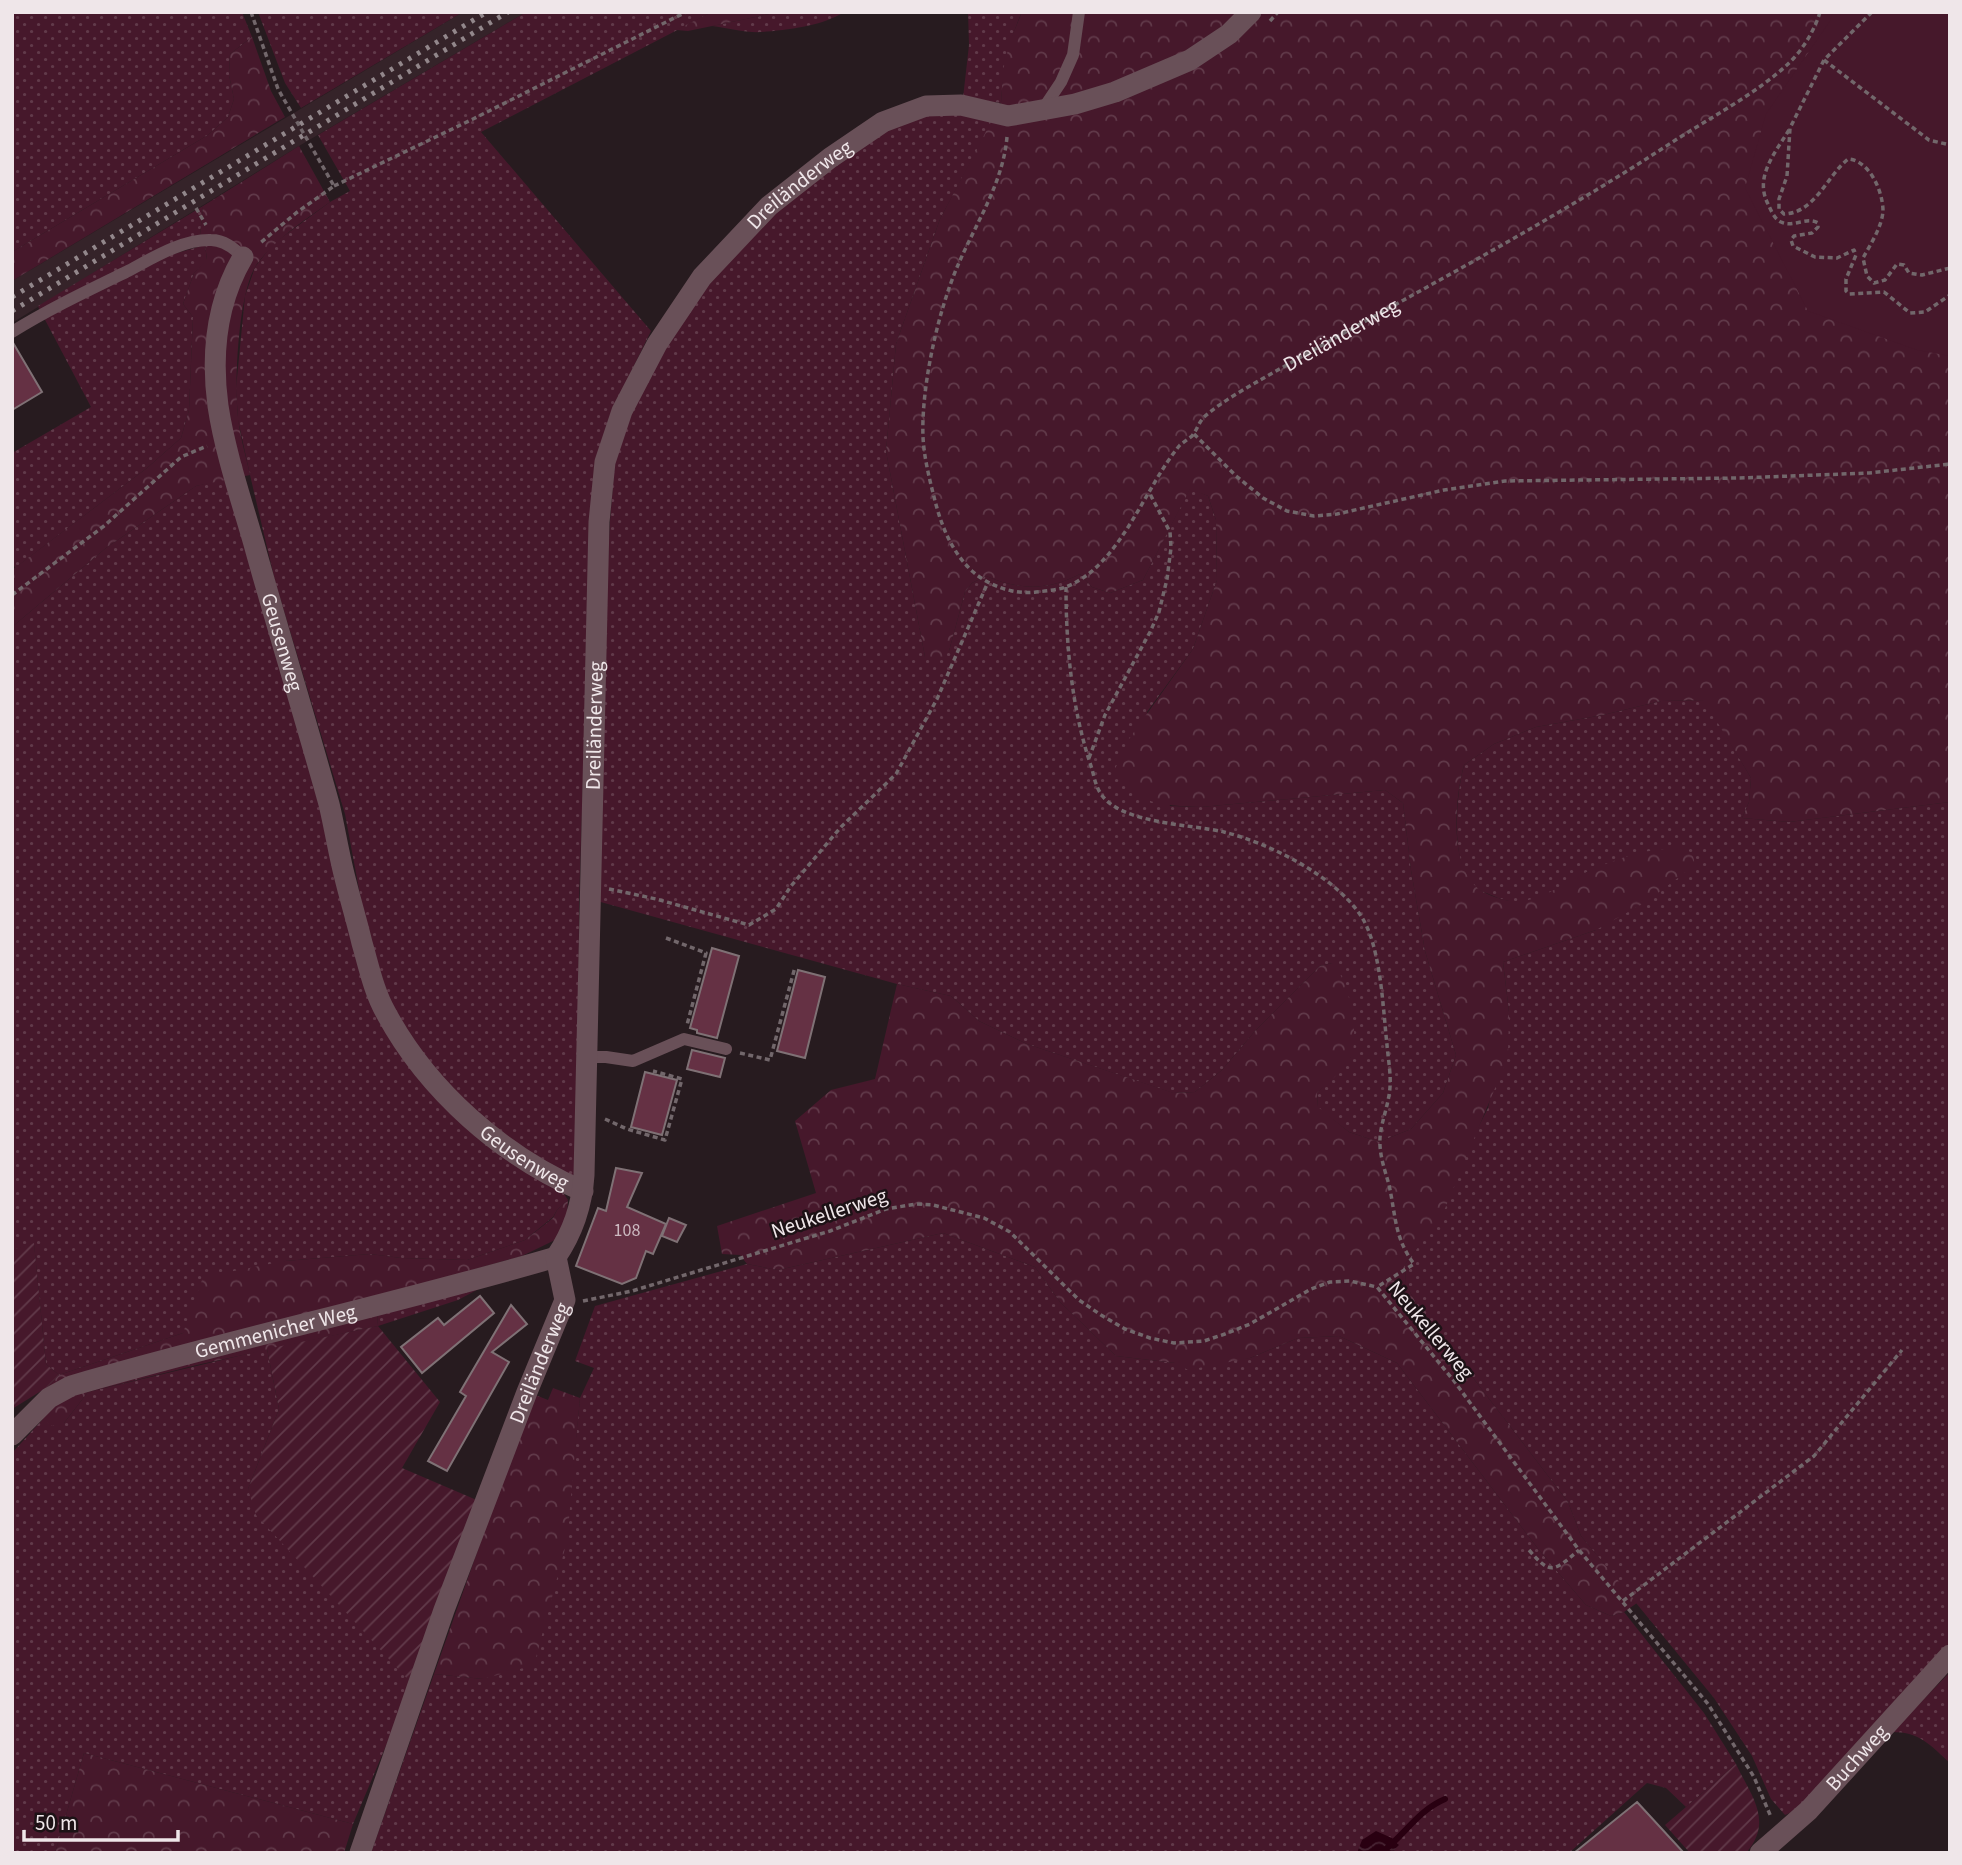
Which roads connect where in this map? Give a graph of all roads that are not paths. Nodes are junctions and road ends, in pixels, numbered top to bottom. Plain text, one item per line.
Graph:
1 (1079, 12) edge
2 (1251, 12) edge
3 (1043, 110) junction
4 (243, 257) joint
5 (12, 332) edge
6 (726, 1049) road end
7 (587, 1058) junction
8 (583, 1191) junction
9 (556, 1257) junction
10 (12, 1435) edge
11 (1950, 1656) edge
12 (360, 1853) edge
13 (1760, 1853) edge

1 - 3 lane
2 - 3 street
3 - 7 street, Dreiländerweg
4 - 5 lane
4 - 8 street, Geusenweg
6 - 7 lane
7 - 8 street, Dreiländerweg
8 - 9 street, Dreiländerweg
9 - 10 street, Gemmenicher Weg
9 - 12 street, Dreiländerweg
11 - 13 street, Buchweg

